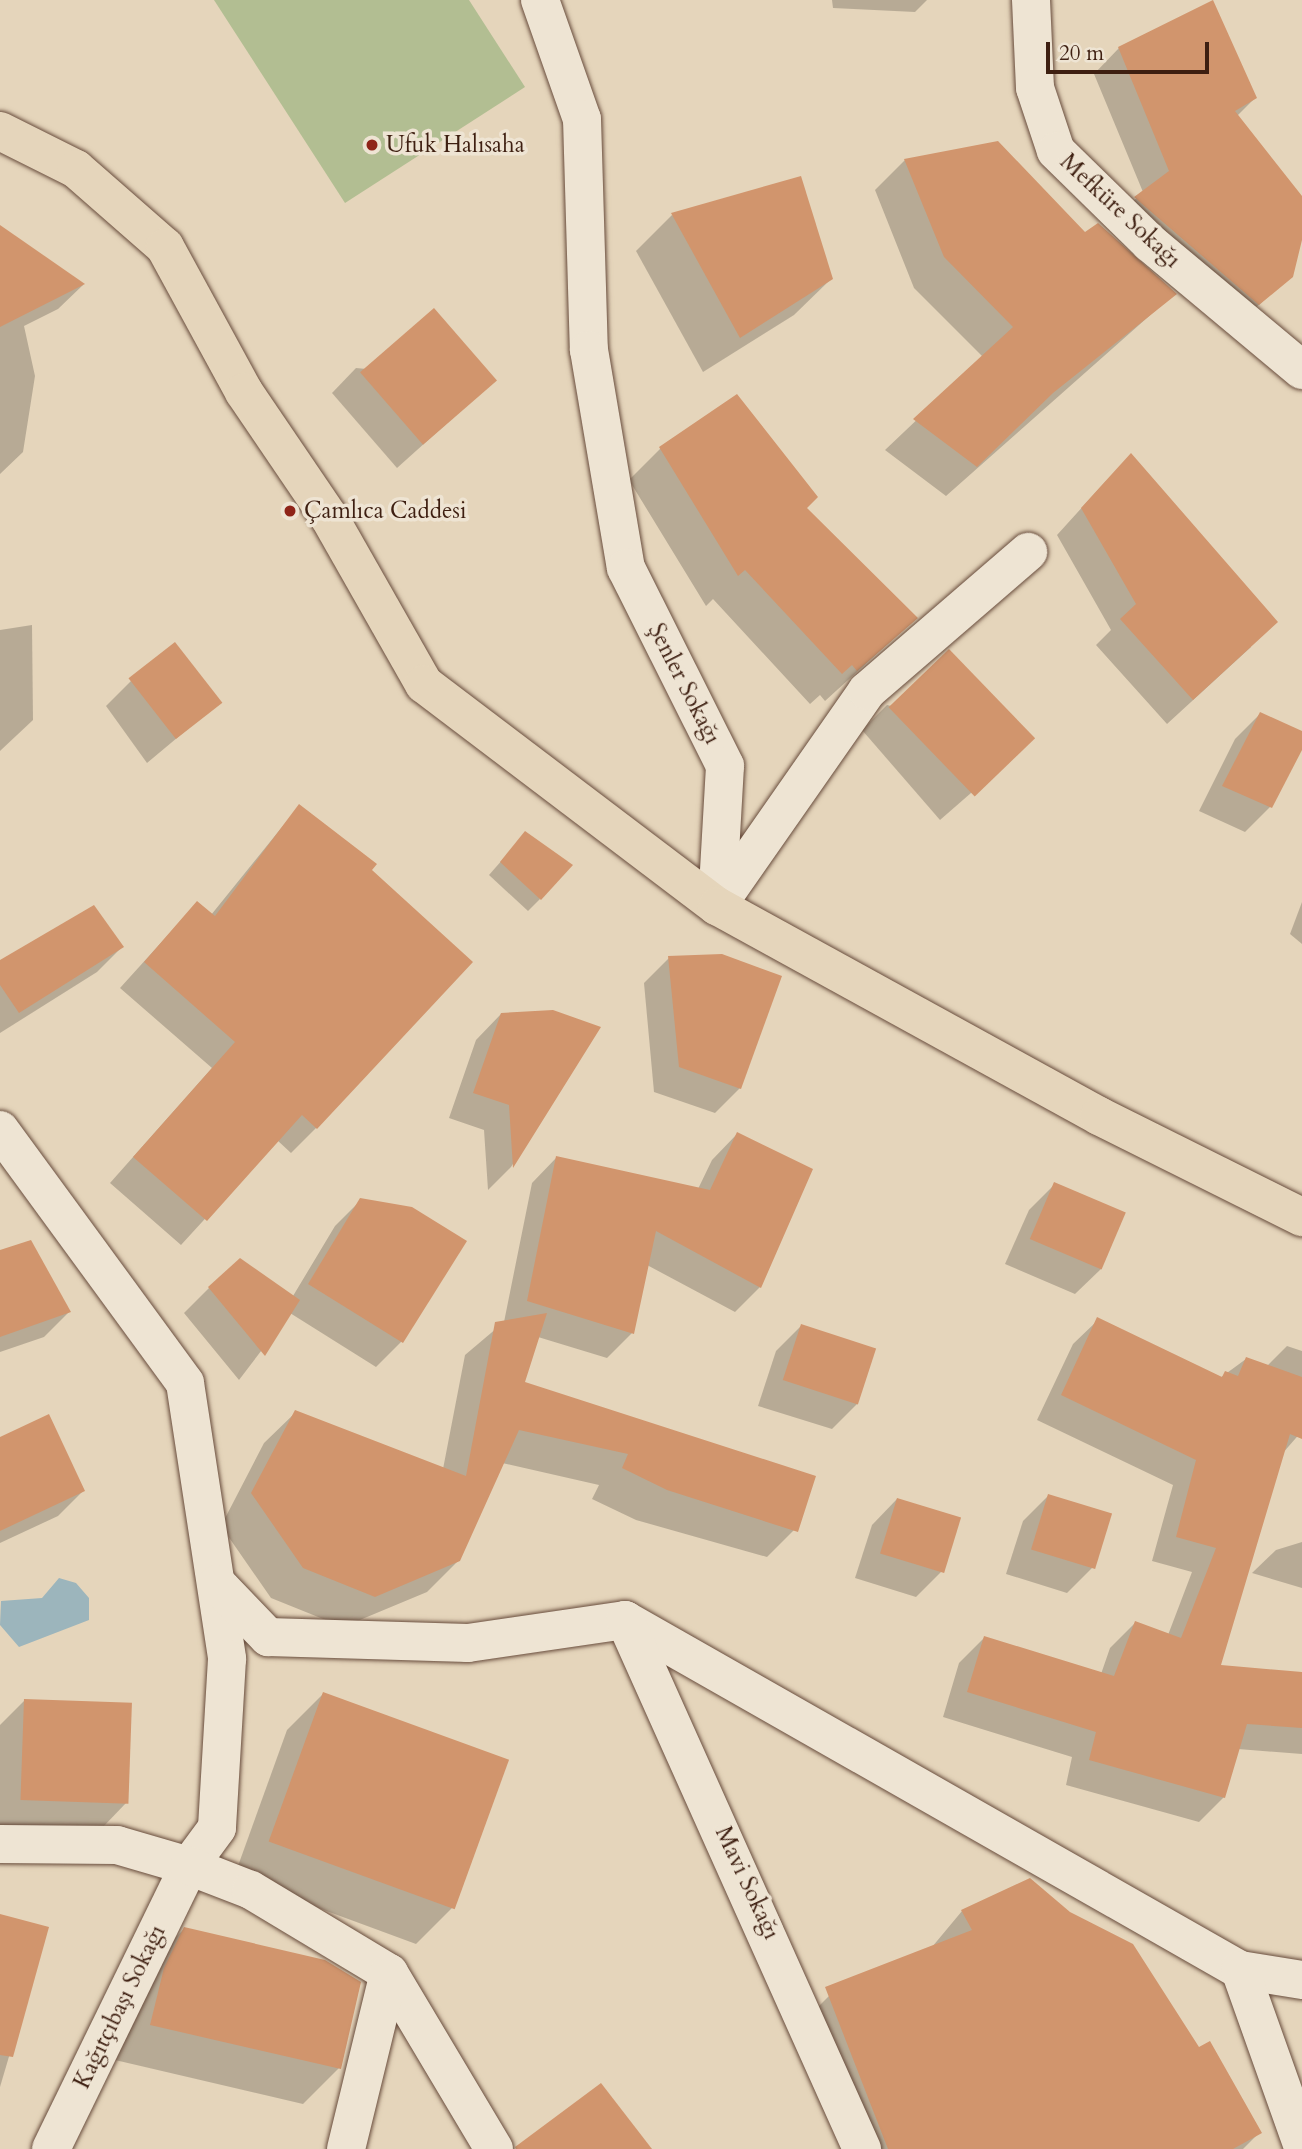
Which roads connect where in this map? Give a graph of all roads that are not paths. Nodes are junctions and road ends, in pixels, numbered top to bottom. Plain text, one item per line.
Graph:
1 (540, 0) edge
2 (1031, 0) edge
3 (0, 131) edge
4 (1302, 370) edge
5 (1028, 552) dead end
6 (717, 906) junction
7 (0, 1130) edge
8 (1302, 1217) edge
9 (217, 1584) junction
10 (625, 1620) junction
11 (0, 1844) edge
12 (188, 1866) junction
13 (1240, 1970) junction
14 (389, 1973) junction
15 (1302, 1980) edge
16 (1302, 2144) edge
17 (51, 2149) edge
18 (346, 2149) edge
19 (494, 2149) edge
20 (862, 2149) edge

1 - 6 street, Şenler Sokağı
2 - 4 street, Mefküre Sokağı
3 - 6 main road
5 - 6 street
6 - 8 main road
7 - 9 street, Kağıtçıbaşı Sokağı
9 - 10 street
9 - 12 street, Kağıtçıbaşı Sokağı
10 - 13 street
10 - 20 street, Mavi Sokağı
11 - 12 street
12 - 14 street
12 - 17 street, Kağıtçıbaşı Sokağı
13 - 15 street
13 - 16 street
14 - 18 street
14 - 19 street

